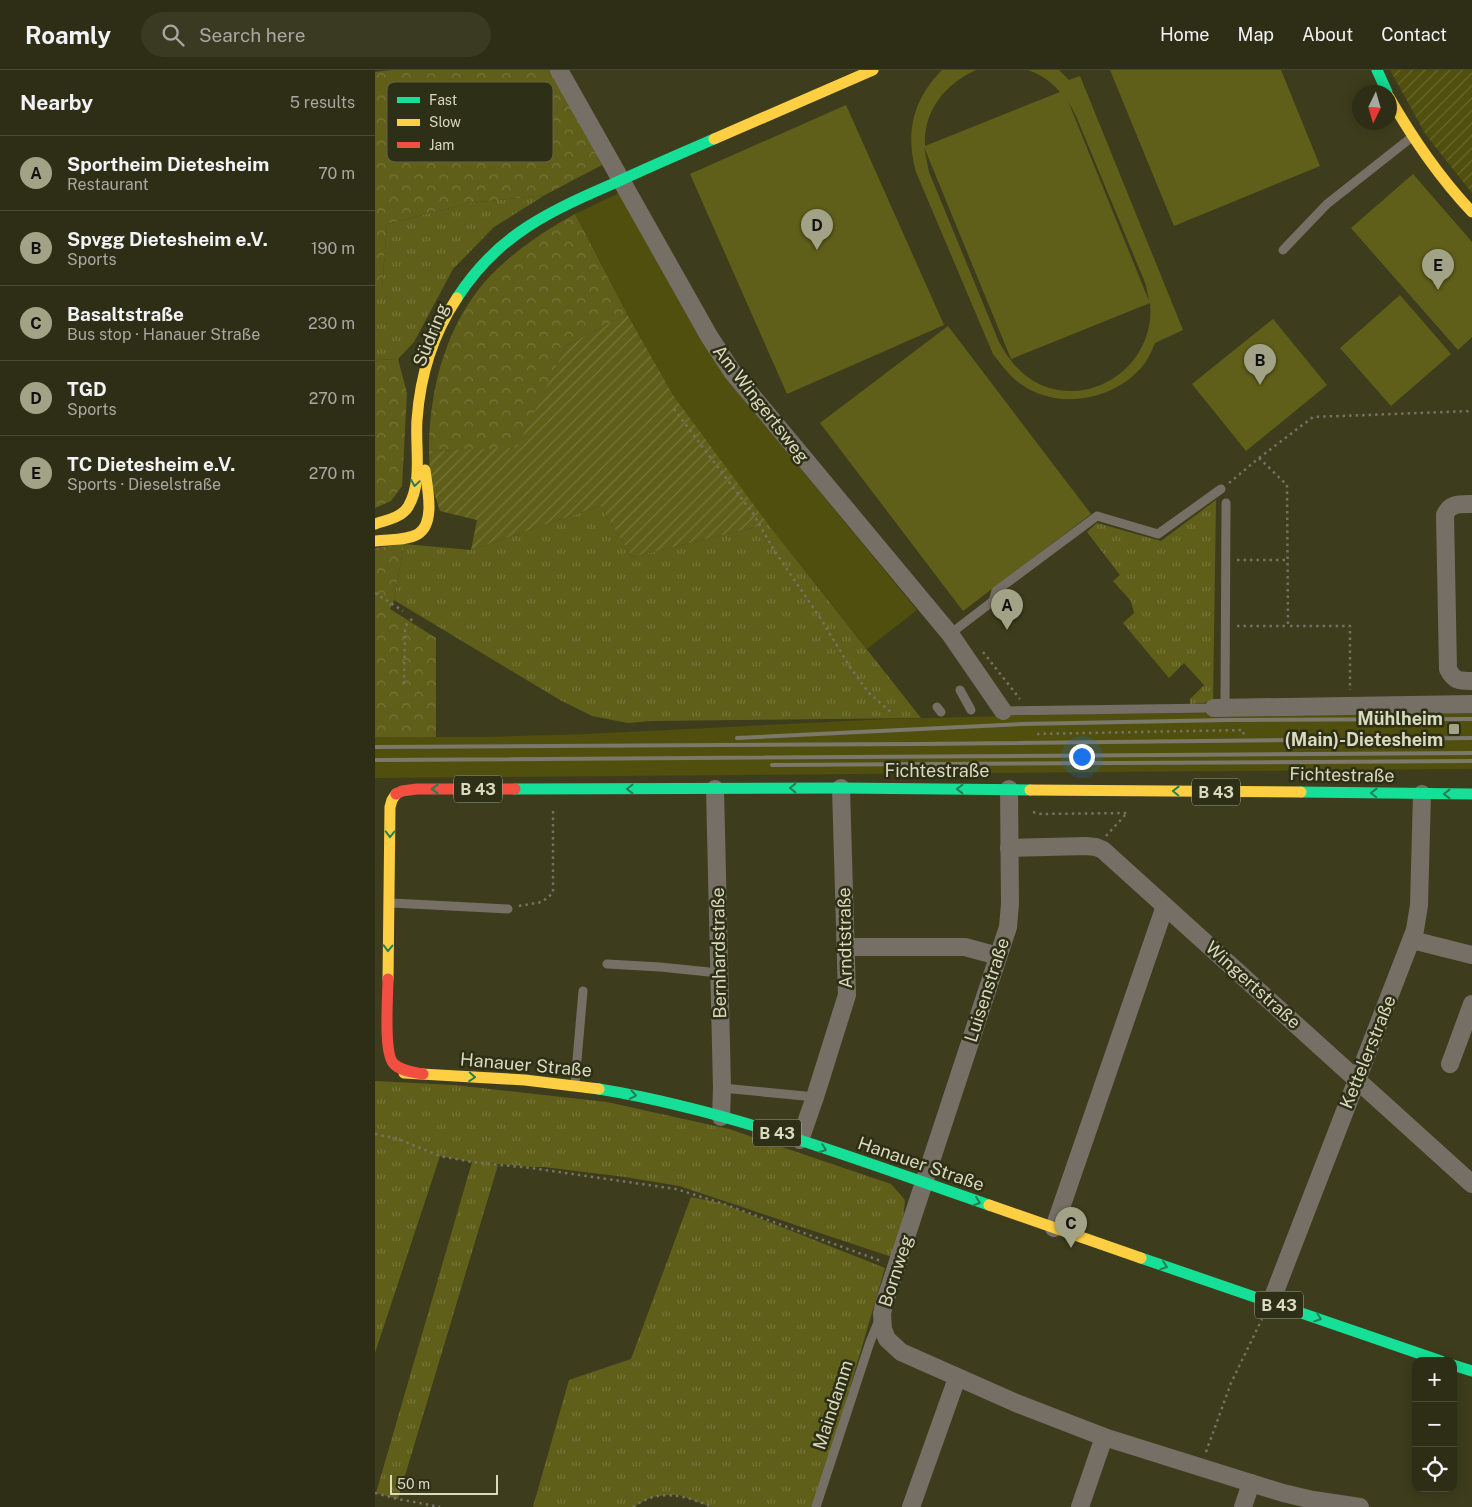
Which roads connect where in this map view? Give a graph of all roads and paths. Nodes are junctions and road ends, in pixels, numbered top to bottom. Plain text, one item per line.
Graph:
1 (559, 70) edge
2 (873, 70) edge
3 (1377, 70) edge
4 (1384, 85) edge
5 (1397, 110) edge
6 (1413, 136) junction
7 (620, 180) junction
8 (1472, 212) edge
9 (1283, 250) dead end
10 (673, 409) dead end
11 (1472, 411) edge
12 (1259, 458) junction
13 (1221, 490) joint
14 (1226, 503) dead end
15 (1472, 504) edge
16 (375, 524) edge
17 (375, 541) edge
18 (1226, 560) junction
19 (1288, 560) junction
20 (375, 593) edge
21 (403, 610) dead end
22 (414, 617) dead end
23 (1225, 626) junction
24 (1288, 626) junction
25 (950, 634) junction
26 (982, 650) dead end
27 (1472, 680) edge
28 (404, 684) dead end
29 (960, 690) dead end
30 (1472, 704) edge
31 (1025, 705) dead end
32 (1350, 706) junction
33 (1219, 708) junction
34 (971, 710) dead end
35 (1003, 711) joint
36 (893, 714) dead end
37 (1243, 724) dead end
38 (1243, 730) junction
39 (1037, 734) dead end
40 (1244, 736) dead end
41 (841, 788) junction
42 (715, 789) junction
43 (1009, 789) junction
44 (553, 790) junction
45 (1139, 791) junction
46 (1422, 794) junction
47 (1472, 794) edge
48 (1031, 811) dead end
49 (1127, 814) junction
50 (1096, 847) junction
51 (1009, 848) junction
52 (389, 903) junction
53 (1165, 906) junction
54 (508, 909) joint
55 (1412, 940) junction
56 (846, 947) junction
57 (1472, 955) edge
58 (999, 956) junction
59 (607, 964) dead end
60 (719, 973) junction
61 (583, 992) dead end
62 (1472, 1004) edge
63 (387, 1040) junction
64 (376, 1052) edge
65 (1451, 1064) dead end
66 (385, 1072) dead end
67 (423, 1074) junction
68 (1357, 1079) junction
69 (575, 1086) junction
70 (722, 1088) junction
71 (815, 1097) junction
72 (721, 1117) junction
73 (375, 1134) edge
74 (799, 1140) junction
75 (924, 1184) junction
76 (1472, 1184) edge
77 (1054, 1228) junction
78 (897, 1266) junction
79 (1271, 1302) junction
80 (882, 1314) junction
81 (1429, 1357) edge
82 (1457, 1366) edge
83 (1472, 1371) edge
84 (957, 1378) junction
85 (1104, 1437) junction
86 (1200, 1468) junction
87 (1251, 1484) junction
88 (375, 1493) edge
89 (440, 1507) edge
90 (633, 1507) edge
91 (712, 1507) edge
92 (816, 1507) edge
93 (911, 1507) edge
94 (1080, 1507) edge
95 (1243, 1507) edge
96 (1355, 1507) edge

1 - 7 street, Am Wingertsweg
2 - 7 main road, Südring
3 - 4 main road
5 - 6 main road
6 - 8 main road
6 - 9 lane
7 -> 16 main road, Südring
7 - 17 main road, Südring
7 - 25 street, Am Wingertsweg
10 - 36 path
11 - 12 path
12 - 13 path
12 - 19 path
13 - 25 lane
14 - 18 lane
15 - 27 street
18 - 19 path
18 - 23 lane
19 - 24 path
20 - 21 path
22 - 28 path
23 - 24 path
23 - 33 lane
24 - 32 path
25 - 35 street, Am Wingertsweg
26 - 31 path
29 - 34 lane
30 - 32 street
32 - 33 street
33 - 35 lane
37 - 38 path
38 - 39 path
38 - 40 path
41 -> 42 main road, Fichtestraße / B 43
43 -> 41 main road, Fichtestraße / B 43
41 - 56 street, Arndtstraße
42 -> 44 main road, Fichtestraße / B 43
42 - 60 street, Bernhardstraße
43 - 45 main road, Fichtestraße / B 43
43 - 51 street, Luisenstraße
44 -> 52 main road, Fichtestraße / B 43
44 - 54 path
46 -> 45 main road, Fichtestraße / B 43
45 - 49 path
47 -> 46 main road, Fichtestraße / B 43
46 - 55 street, Kettelerstraße
48 - 49 path
49 - 50 path
50 - 51 street
50 - 53 street, Wingertstraße
51 - 58 street, Luisenstraße
52 - 54 lane
52 -> 63 main road, B 43
53 - 68 street, Wingertstraße
53 - 77 street
55 - 57 street
55 - 68 street, Kettelerstraße
56 - 58 street
56 - 71 street, Arndtstraße
58 - 75 street, Luisenstraße
59 - 60 lane
60 - 70 street, Bernhardstraße
61 - 69 lane
62 - 65 street
63 - 64 main road
63 - 67 main road, B 43
66 - 67 main road, Hanauer Straße / B 43
67 -> 69 main road, Hanauer Straße / B 43
68 - 76 street, Wingertstraße
68 - 79 street, Kettelerstraße
69 -> 72 main road, Hanauer Straße / B 43
70 - 71 lane
70 - 72 street, Bernhardstraße
71 - 74 street, Arndtstraße
72 - 74 main road, Hanauer Straße / B 43
73 - 78 path
74 -> 75 main road, Hanauer Straße / B 43
75 -> 77 main road, Hanauer Straße / B 43
75 - 78 street, Bornweg
77 -> 79 main road, Hanauer Straße / B 43
78 - 80 street, Bornweg
79 -> 81 main road, Hanauer Straße / B 43
79 - 86 path
80 - 84 street, Bornweg
80 - 92 lane, Maindamm
82 - 83 main road
84 - 85 street, Bornweg
84 - 93 street
85 - 86 street, Bornweg
85 - 94 street
86 - 87 street, Bornweg
87 - 95 street
87 - 96 street, Bornweg
88 - 89 path
90 - 91 path

